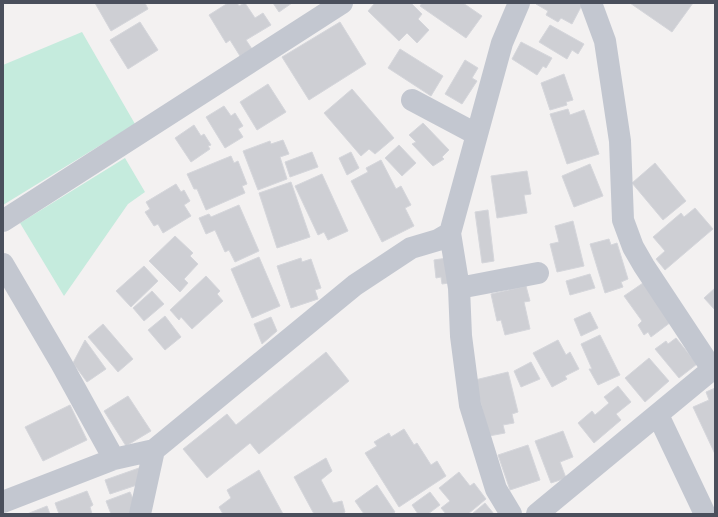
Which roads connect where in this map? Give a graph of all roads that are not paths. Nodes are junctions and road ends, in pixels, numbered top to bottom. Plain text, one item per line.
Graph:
1 (342, 3) edge
2 (519, 3) edge
3 (592, 3) edge
4 (412, 100) dead end
5 (476, 134) junction
6 (3, 221) edge
7 (450, 232) junction
8 (3, 264) edge
9 (538, 273) dead end
10 (459, 288) junction
11 (714, 368) edge
12 (658, 415) junction
13 (154, 450) junction
14 (114, 459) junction
15 (3, 502) edge
16 (140, 514) edge
17 (511, 514) edge
18 (537, 514) edge
19 (705, 514) edge

1 - 6 street
2 - 5 street
3 - 11 street
4 - 5 street
5 - 7 street
7 - 10 street
7 - 13 street
8 - 14 street
9 - 10 street
10 - 17 street
11 - 12 street
12 - 18 street
12 - 19 street
13 - 14 street
13 - 16 street
14 - 15 street

